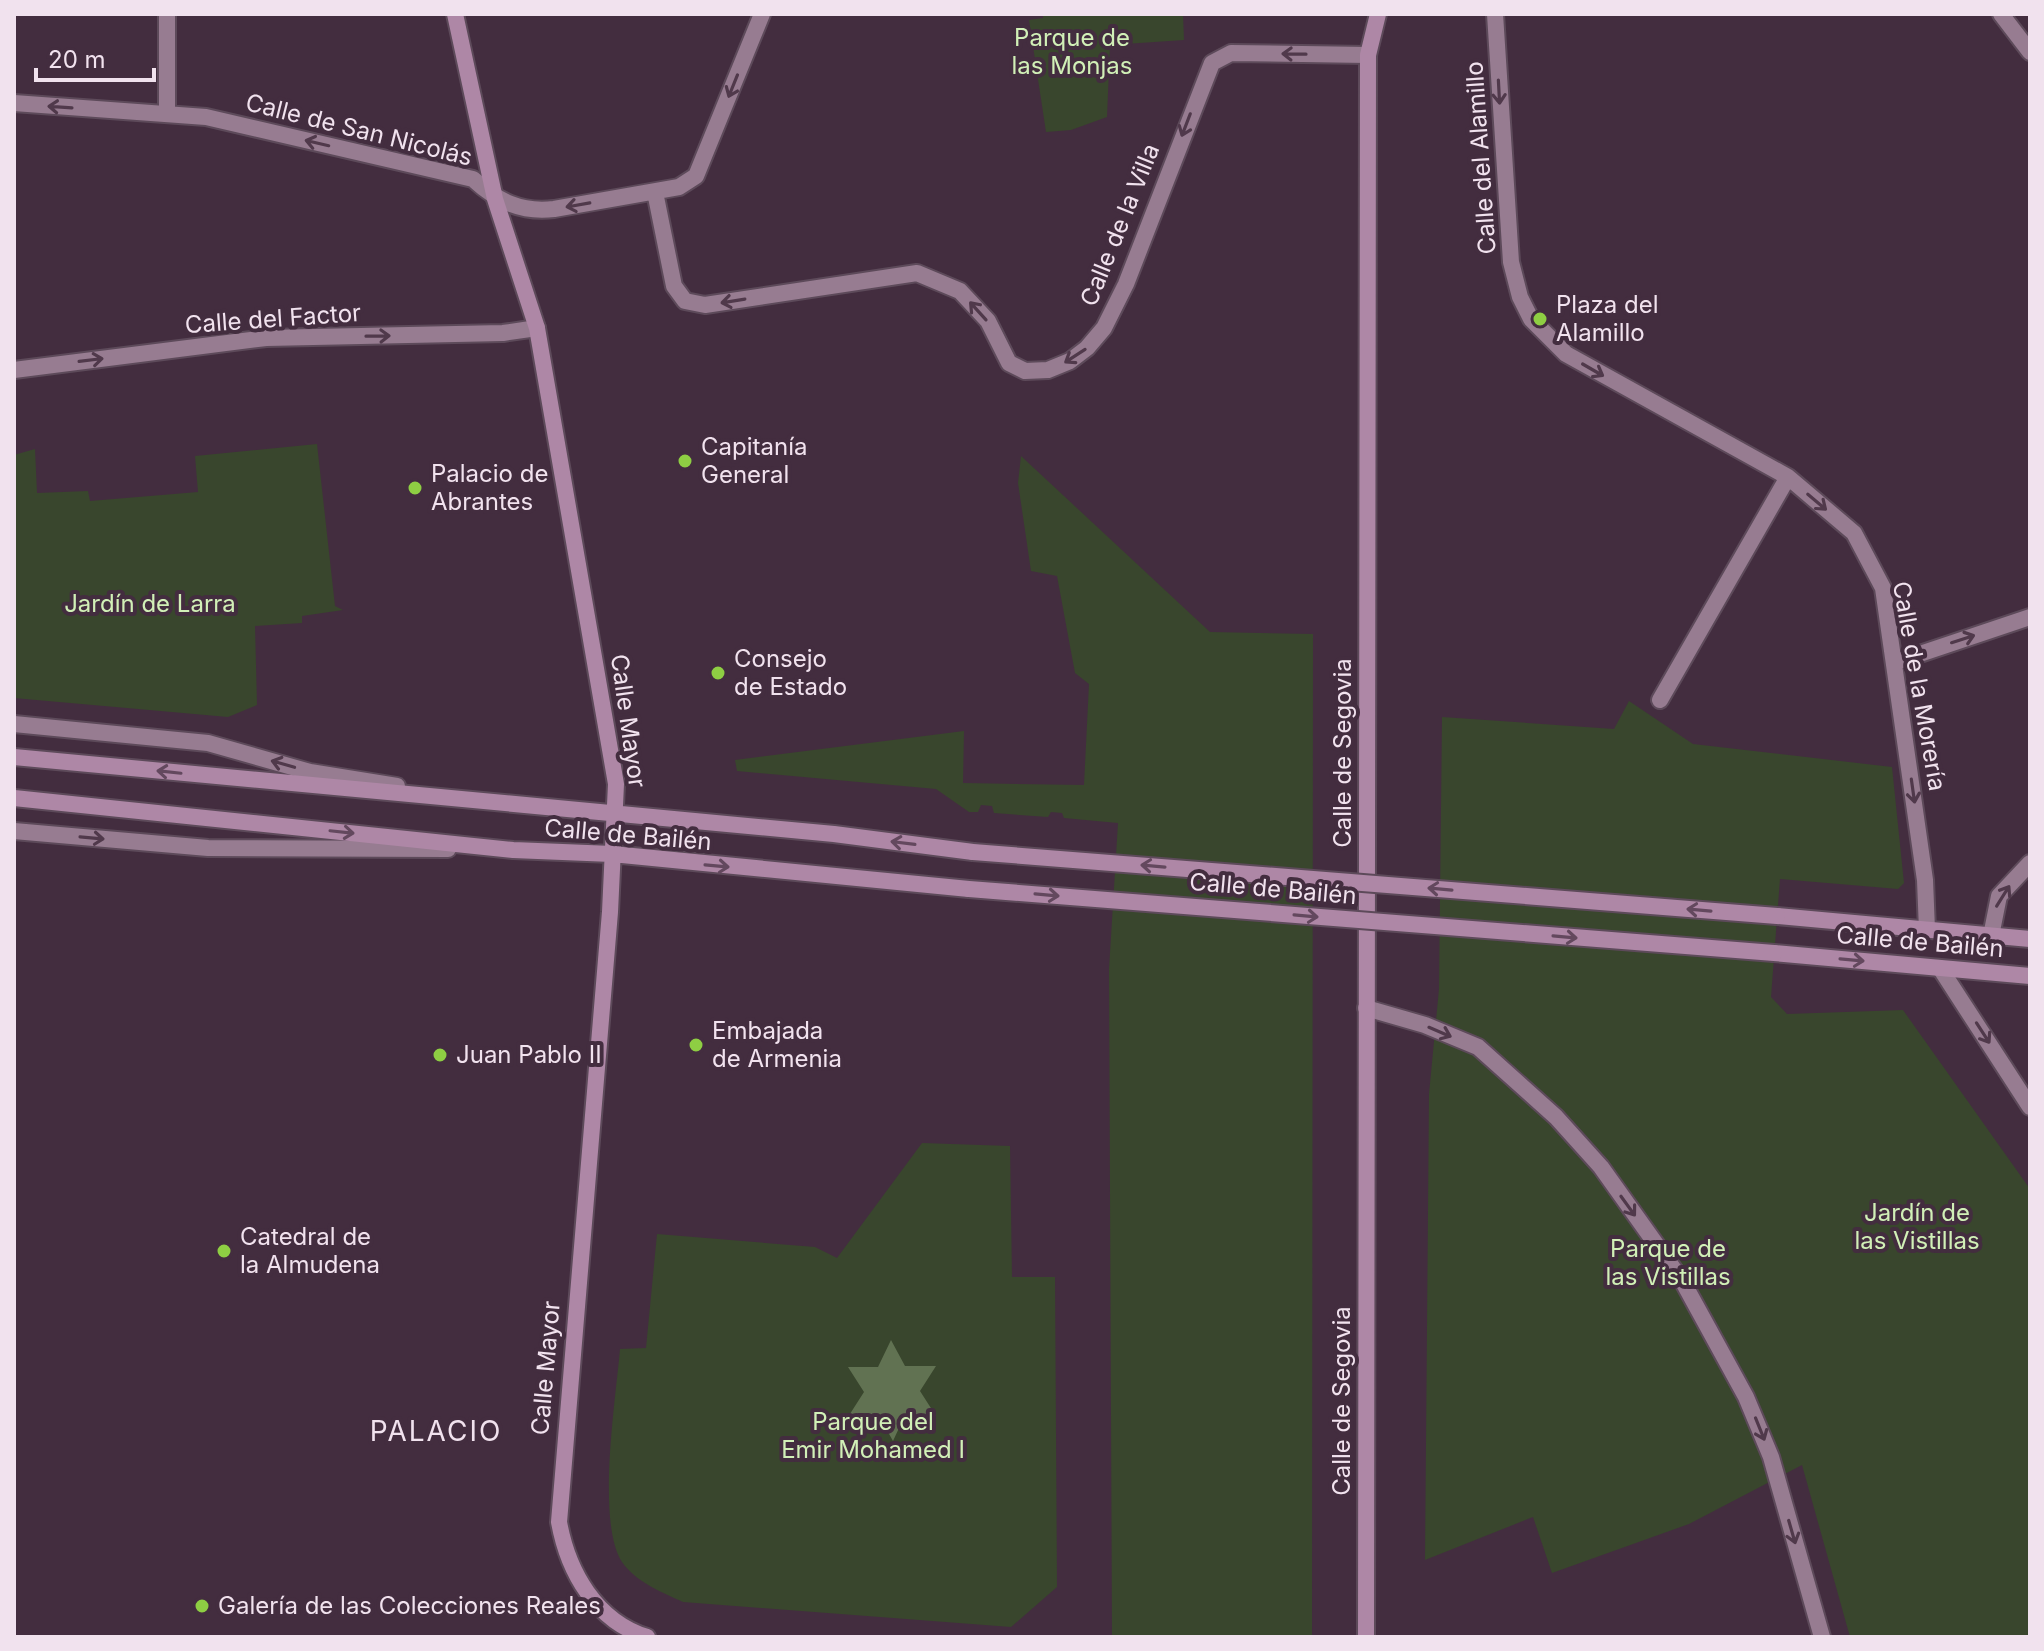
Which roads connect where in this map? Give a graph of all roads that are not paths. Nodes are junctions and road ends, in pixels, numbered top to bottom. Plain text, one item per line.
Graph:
1 (167, 14) edge
2 (455, 14) edge
3 (762, 14) edge
4 (1378, 14) edge
5 (1495, 14) edge
6 (2001, 14) edge
7 (2027, 49) edge
8 (1368, 55) junction
9 (14, 103) edge
10 (167, 114) junction
11 (655, 192) junction
12 (495, 199) junction
13 (1520, 297) joint
14 (537, 328) junction
15 (14, 370) edge
16 (1788, 477) junction
17 (2030, 617) edge
18 (1896, 662) junction
19 (1660, 700) dead end
20 (14, 724) edge
21 (14, 757) edge
22 (14, 798) edge
23 (525, 807) junction
24 (615, 816) junction
25 (14, 831) edge
26 (513, 850) junction
27 (612, 854) junction
28 (2030, 863) edge
29 (1927, 930) junction
30 (1991, 936) junction
31 (2030, 939) edge
32 (1940, 968) junction
33 (2030, 976) edge
34 (1366, 1008) junction
35 (2030, 1107) edge
36 (647, 1637) edge
37 (1366, 1637) edge
38 (1822, 1637) edge

1 - 10 street
2 - 12 main road, Calle Mayor
3 -> 11 street, Calle de San Nicolás
4 - 8 main road, Calle de Segovia
5 -> 13 street, Calle del Alamillo
6 - 7 street
8 -> 11 street, Calle de la Villa
8 - 34 main road, Calle de Segovia
10 -> 9 street, Calle de San Nicolás
12 -> 10 street, Calle de San Nicolás
11 -> 12 street, Calle de San Nicolás
12 - 14 main road, Calle Mayor
13 -> 16 street, Calle de la Morería
15 -> 14 street, Calle del Factor
14 - 24 main road, Calle Mayor
16 -> 18 street, Calle de la Morería
16 - 19 street
18 -> 17 street
18 -> 29 street, Calle de la Morería
23 -> 20 street, Calle de Bailén
23 -> 21 main road, Calle de Bailén
22 -> 26 main road, Calle de Bailén
23 - 24 main road, Calle de Bailén
24 - 27 main road, Calle Mayor
29 -> 24 main road, Calle de Bailén, bridge
25 -> 26 street, Calle de Bailén
26 - 27 main road, Calle de Bailén
27 -> 32 main road, Calle de Bailén, bridge
27 - 36 main road, Calle Mayor
30 -> 28 street
29 - 30 main road, Calle de Bailén
30 - 31 main road, Calle de Bailén
32 - 33 main road, Calle de Bailén
32 -> 35 street
34 - 37 main road, Calle de Segovia
34 -> 38 street

